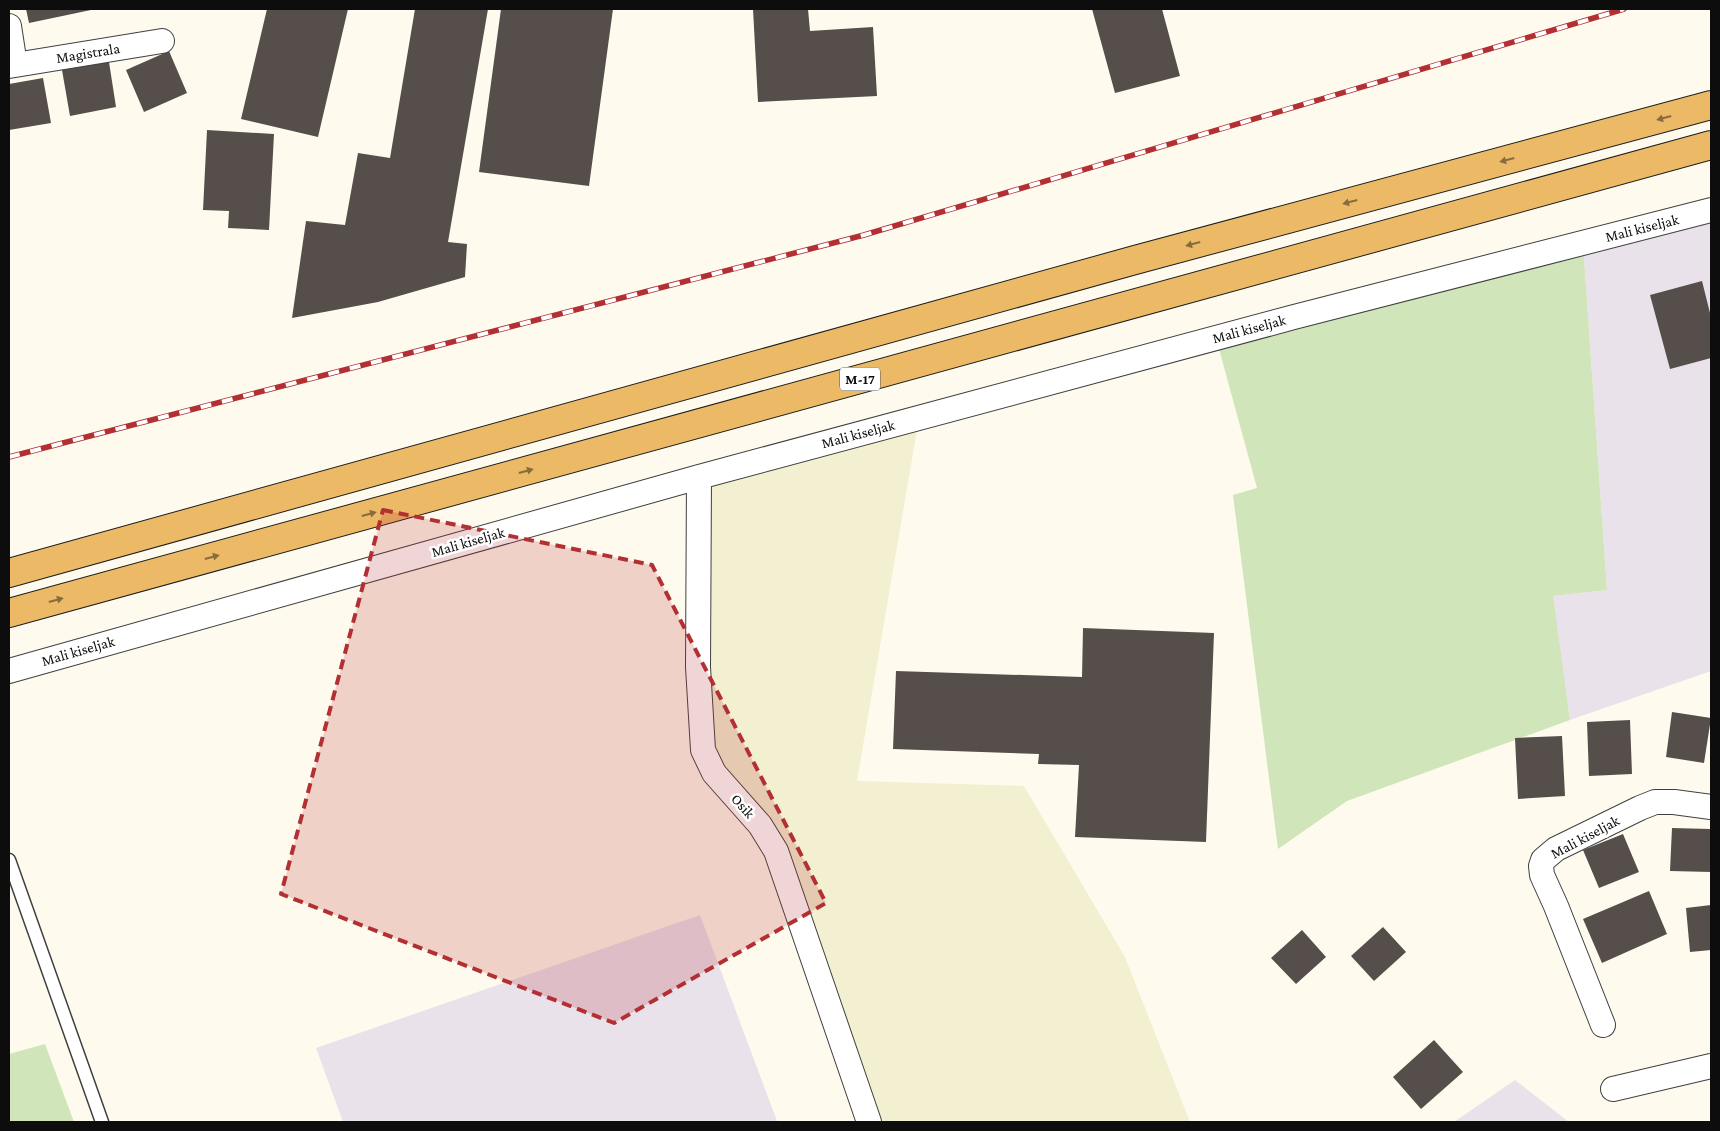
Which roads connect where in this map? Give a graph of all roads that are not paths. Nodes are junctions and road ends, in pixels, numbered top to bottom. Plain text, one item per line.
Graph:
1 (9, 26) edge
2 (162, 41) dead end
3 (12, 65) edge
4 (1711, 105) edge
5 (1711, 145) edge
6 (1711, 210) edge
7 (699, 477) junction
8 (9, 573) edge
9 (9, 613) edge
10 (9, 671) edge
11 (1711, 807) edge
12 (9, 860) edge
13 (1603, 1026) dead end
14 (1711, 1066) edge
15 (1613, 1088) dead end
16 (102, 1122) edge
17 (869, 1122) edge

1 - 3 street, Magistrala
2 - 3 street, Magistrala
4 -> 8 highway
9 -> 5 highway, M-17
6 - 7 street, Mali kiseljak
7 - 10 street, Mali kiseljak
7 - 17 street, Osik
11 - 13 street, Mali kiseljak
12 - 16 lane
14 - 15 street

